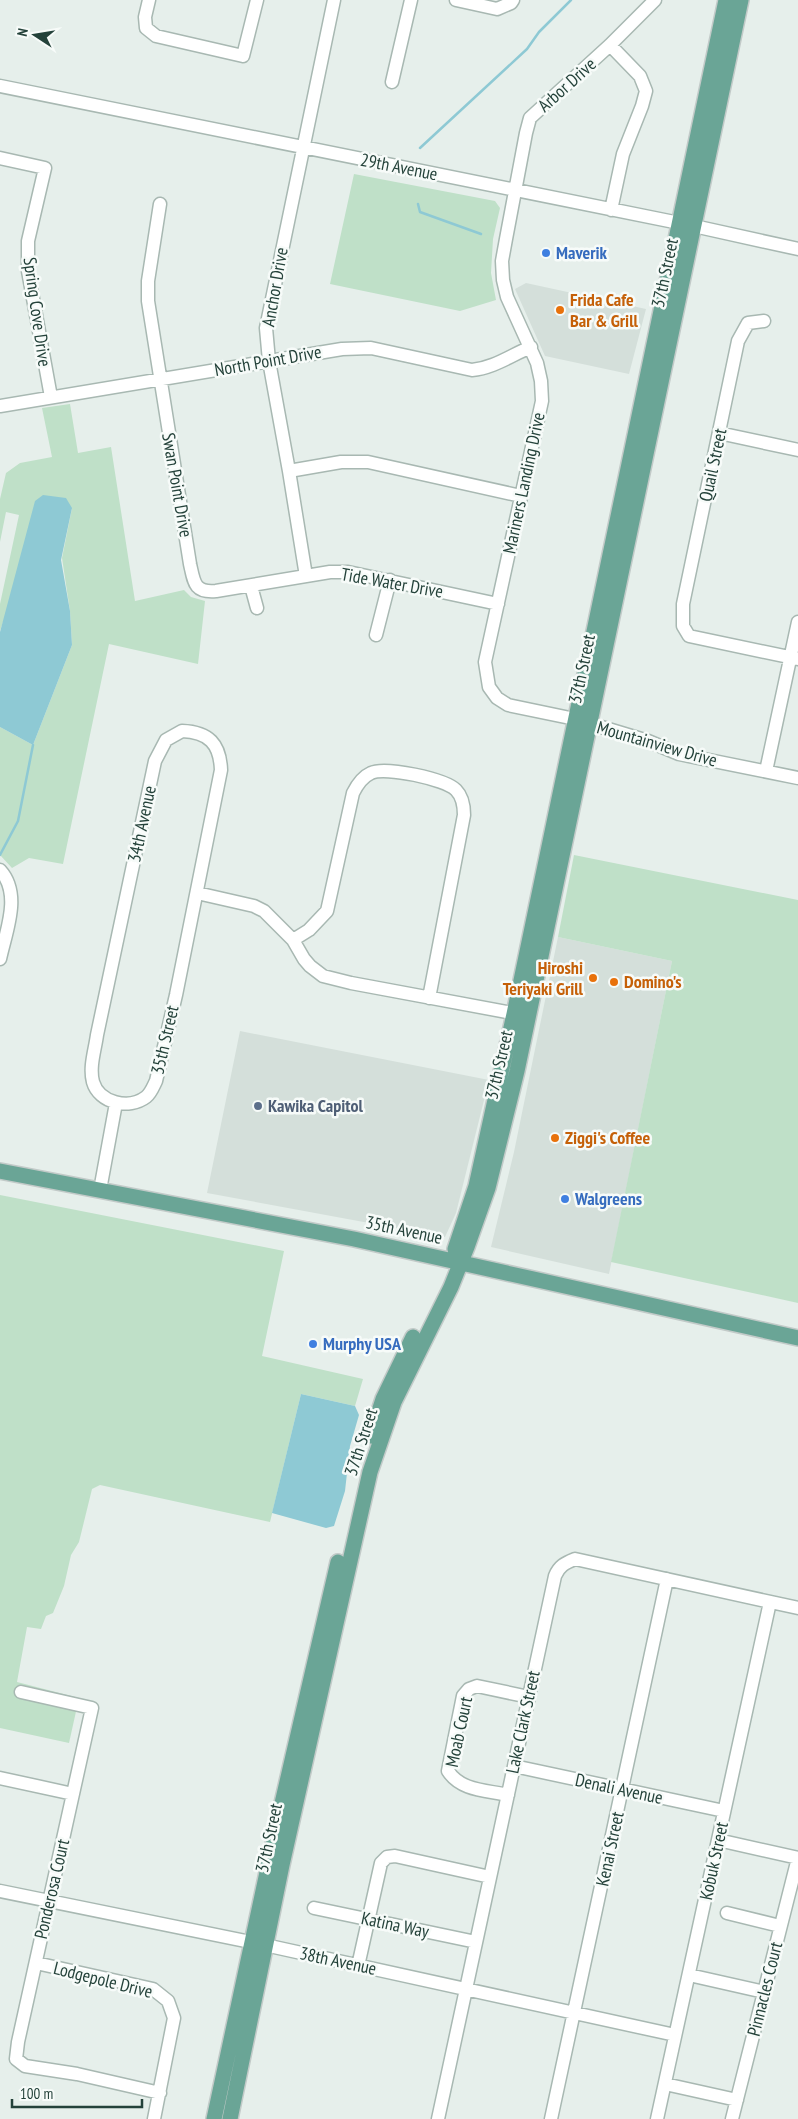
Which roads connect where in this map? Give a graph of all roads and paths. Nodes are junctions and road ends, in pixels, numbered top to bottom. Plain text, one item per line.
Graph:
1 (149, 0) edge
2 (257, 0) edge
3 (334, 0) edge
4 (410, 0) edge
5 (456, 0) edge
6 (512, 0) edge
7 (655, 0) edge
8 (726, 0) edge
9 (741, 0) edge
10 (610, 45) junction
11 (392, 82) dead end
12 (0, 86) edge
13 (304, 148) junction
14 (0, 158) edge
15 (516, 190) junction
16 (160, 204) dead end
17 (611, 210) junction
18 (678, 223) junction
19 (694, 226) junction
20 (798, 249) edge
21 (764, 321) dead end
22 (531, 347) junction
23 (269, 361) junction
24 (160, 380) junction
25 (51, 397) junction
26 (0, 406) edge
27 (719, 433) junction
28 (798, 450) edge
29 (290, 471) junction
30 (522, 496) junction
31 (306, 576) junction
32 (390, 580) junction
33 (251, 586) junction
34 (199, 589) joint
35 (498, 604) junction
36 (257, 608) dead end
37 (798, 622) edge
38 (376, 636) dead end
39 (794, 659) edge
40 (582, 722) junction
41 (766, 771) junction
42 (798, 778) edge
43 (0, 870) edge
44 (197, 893) junction
45 (293, 940) junction
46 (0, 959) edge
47 (429, 998) junction
48 (522, 1015) junction
49 (116, 1103) junction
50 (0, 1171) edge
51 (100, 1190) junction
52 (457, 1261) junction
53 (798, 1338) edge
54 (668, 1579) junction
55 (770, 1602) junction
56 (798, 1608) edge
57 (21, 1692) dead end
58 (529, 1697) junction
59 (514, 1766) junction
60 (0, 1778) edge
61 (622, 1790) junction
62 (73, 1794) junction
63 (508, 1795) junction
64 (724, 1811) junction
65 (718, 1840) junction
66 (798, 1858) edge
67 (490, 1877) junction
68 (0, 1890) edge
69 (49, 1901) junction
70 (314, 1908) dead end
71 (727, 1913) dead end
72 (368, 1919) junction
73 (780, 1926) junction
74 (476, 1942) junction
75 (258, 1944) junction
76 (36, 1963) junction
77 (358, 1966) junction
78 (689, 1975) junction
79 (466, 1990) junction
80 (764, 1992) junction
81 (574, 2012) junction
82 (676, 2035) junction
83 (665, 2084) junction
84 (160, 2093) junction
85 (737, 2100) junction
86 (154, 2119) edge
87 (214, 2119) edge
88 (230, 2119) edge
89 (438, 2119) edge
90 (551, 2119) edge
91 (657, 2119) edge
92 (732, 2119) edge

1 - 2 street
3 - 13 street, Anchor Drive
4 - 11 street
5 - 6 street
7 - 10 street, Arbor Drive
8 - 18 main road, 37th Street
9 - 19 main road, 37th Street
10 - 15 street, Arbor Drive
10 - 17 street
12 - 13 street, 29th Avenue
13 - 15 street, 29th Avenue
13 - 23 street, Anchor Drive
14 - 25 street, Spring Cove Drive
15 - 17 street, 29th Avenue
15 - 22 street, Mariners Landing Drive
16 - 24 street, Swan Point Drive
17 - 18 street, 29th Avenue
18 - 19 street, 29th Avenue
18 - 40 main road, 37th Street
19 - 20 street, 29th Avenue
19 - 40 main road, 37th Street
21 - 27 street, Quail Street
22 - 23 street, North Point Drive
22 - 30 street, Mariners Landing Drive
23 - 24 street, North Point Drive
23 - 29 street, Anchor Drive
24 - 25 street, North Point Drive
24 - 34 street, Swan Point Drive
25 - 26 street, North Point Drive
27 - 28 street
27 - 39 street, Quail Street
29 - 30 street
29 - 31 street, Anchor Drive
30 - 35 street, Mariners Landing Drive
31 - 32 street, Tide Water Drive
31 - 33 street, Tide Water Drive
32 - 35 street, Tide Water Drive
32 - 38 street
33 - 34 street, Tide Water Drive
33 - 36 street
35 - 40 street, Mariners Landing Drive
37 - 39 street
39 - 41 street
40 - 41 street, Mountainview Drive
40 - 48 main road, 37th Street
41 - 42 street, Mountainview Drive
43 - 46 street
44 - 45 street
44 - 49 street, 35th Street
44 - 49 street, 34th Avenue
45 - 47 street
45 - 47 street
47 - 48 street
48 - 52 main road, 37th Street
49 - 51 street
50 - 51 main road, 35th Avenue
51 - 52 main road, 35th Avenue
52 - 53 main road, 35th Avenue
52 - 75 main road, 37th Street
54 - 55 street, Lake Clark Street
54 - 58 street, Lake Clark Street
54 - 61 street, Kenai Street
55 - 56 street, Lake Clark Street
55 - 64 street, Kobuk Street
57 - 62 street, Ponderosa Court
58 - 59 street, Lake Clark Street
58 - 63 street, Moab Court
59 - 61 street, Denali Avenue
59 - 63 street, Lake Clark Street
60 - 62 street
61 - 64 street, Denali Avenue
61 - 81 street, Kenai Street
62 - 69 street, Ponderosa Court
63 - 67 street, Lake Clark Street
64 - 65 street, Kobuk Street
65 - 66 street
65 - 78 street, Kobuk Street
66 - 73 street, Pinnacles Court
67 - 72 street
67 - 74 street, Lake Clark Street
68 - 69 street, 38th Avenue
69 - 75 street, 38th Avenue
69 - 76 street, Ponderosa Court
70 - 72 street, Katina Way
71 - 73 street
72 - 74 street, Katina Way
72 - 77 street
73 - 80 street, Pinnacles Court
74 - 79 street, Lake Clark Street
75 - 77 street, 38th Avenue
75 - 87 main road, 37th Street
75 - 88 main road, 37th Street
76 - 84 street, Lodgepole Drive
76 - 84 street, Ponderosa Court
77 - 79 street, 38th Avenue
78 - 80 street
78 - 82 street, Kobuk Street
79 - 81 street, 38th Avenue
79 - 89 street, Lake Clark Street
80 - 85 street, Pinnacles Court
81 - 82 street, 38th Avenue
81 - 90 street, Kenai Street
82 - 83 street, Kobuk Street
83 - 85 street
83 - 91 street, Kobuk Street
84 - 86 street
85 - 92 street, Pinnacles Court

